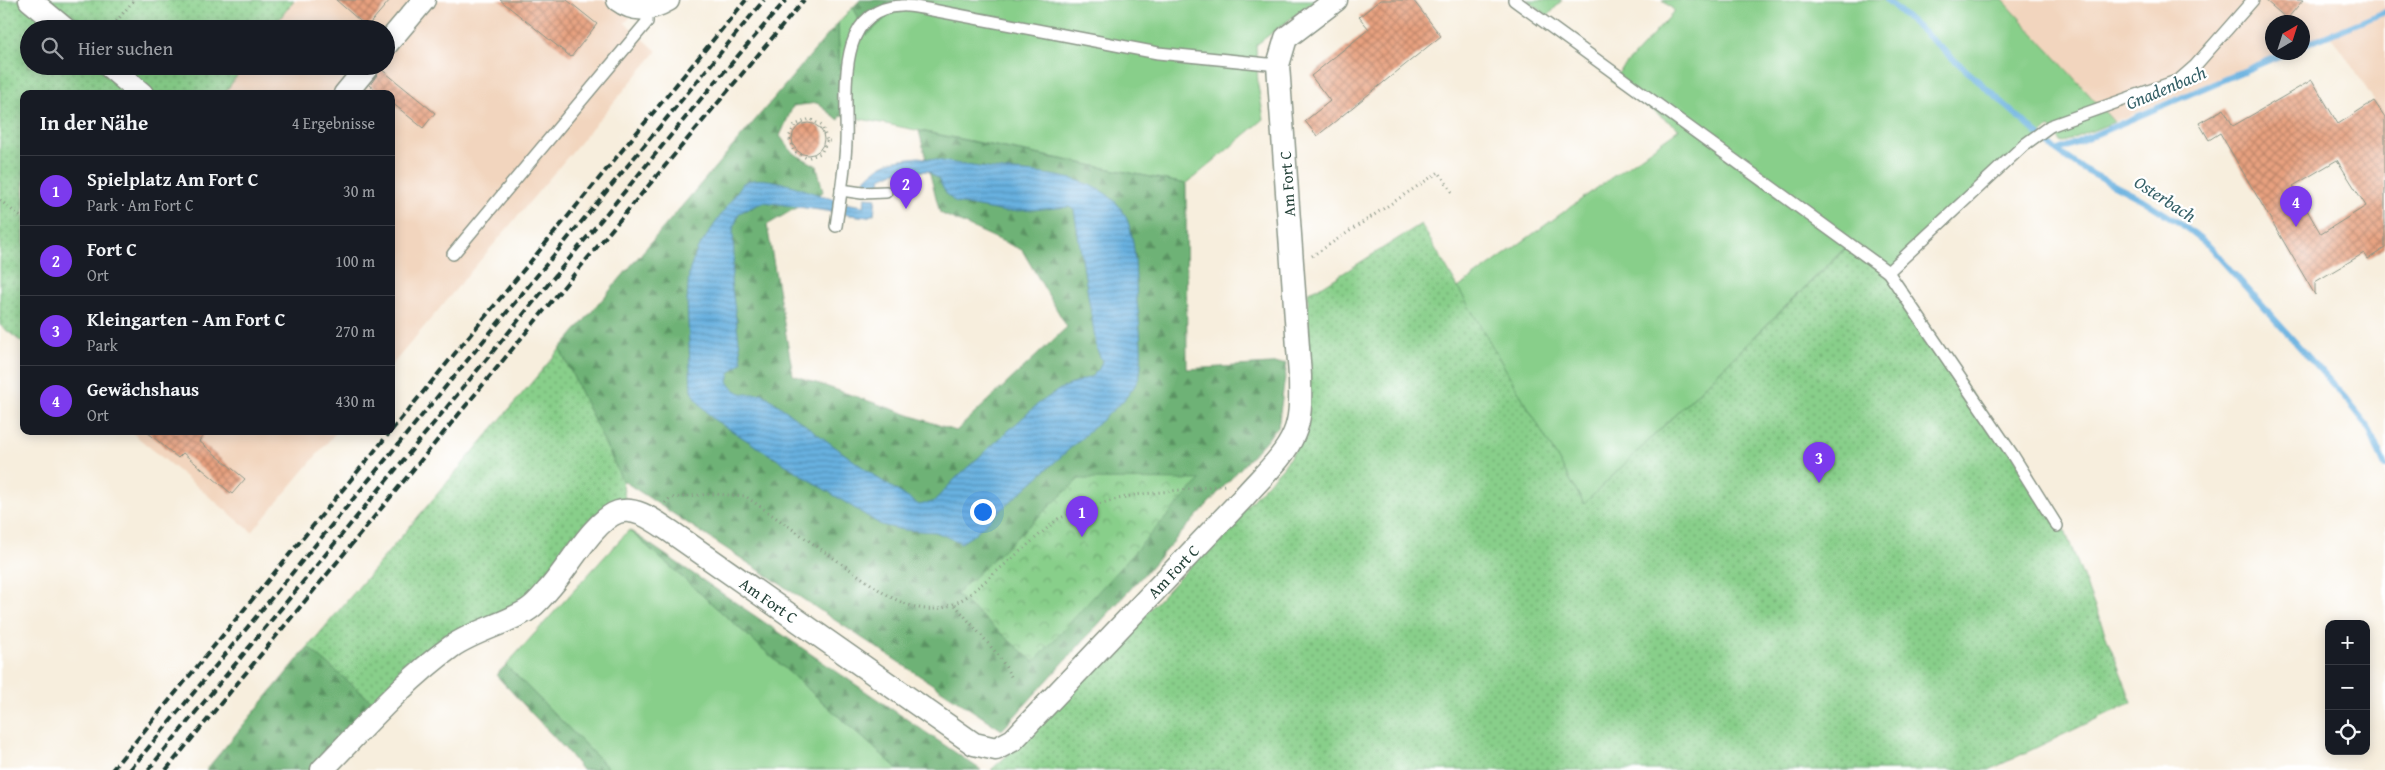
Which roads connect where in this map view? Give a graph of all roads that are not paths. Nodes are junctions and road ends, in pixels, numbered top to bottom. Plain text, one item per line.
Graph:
1 (30, 0) edge
2 (424, 0) edge
3 (618, 0) edge
4 (668, 0) edge
5 (1336, 0) edge
6 (1514, 0) edge
7 (2253, 0) edge
8 (647, 10) junction
9 (54, 20) edge
10 (395, 34) edge
11 (1278, 65) junction
12 (120, 75) edge
13 (361, 75) edge
14 (137, 90) edge
15 (348, 90) edge
16 (886, 192) dead end
17 (841, 194) junction
18 (836, 226) dead end
19 (453, 254) dead end
20 (1888, 272) junction
21 (2057, 526) dead end
22 (322, 770) edge

1 - 9 street
2 - 10 street
3 - 8 street
4 - 8 street
5 - 11 street, Am Fort C
6 - 20 lane
7 - 20 lane
8 - 19 lane
11 - 17 lane
11 - 22 street, Am Fort C
12 - 14 street
13 - 15 street
16 - 17 lane
17 - 18 lane
20 - 21 lane

